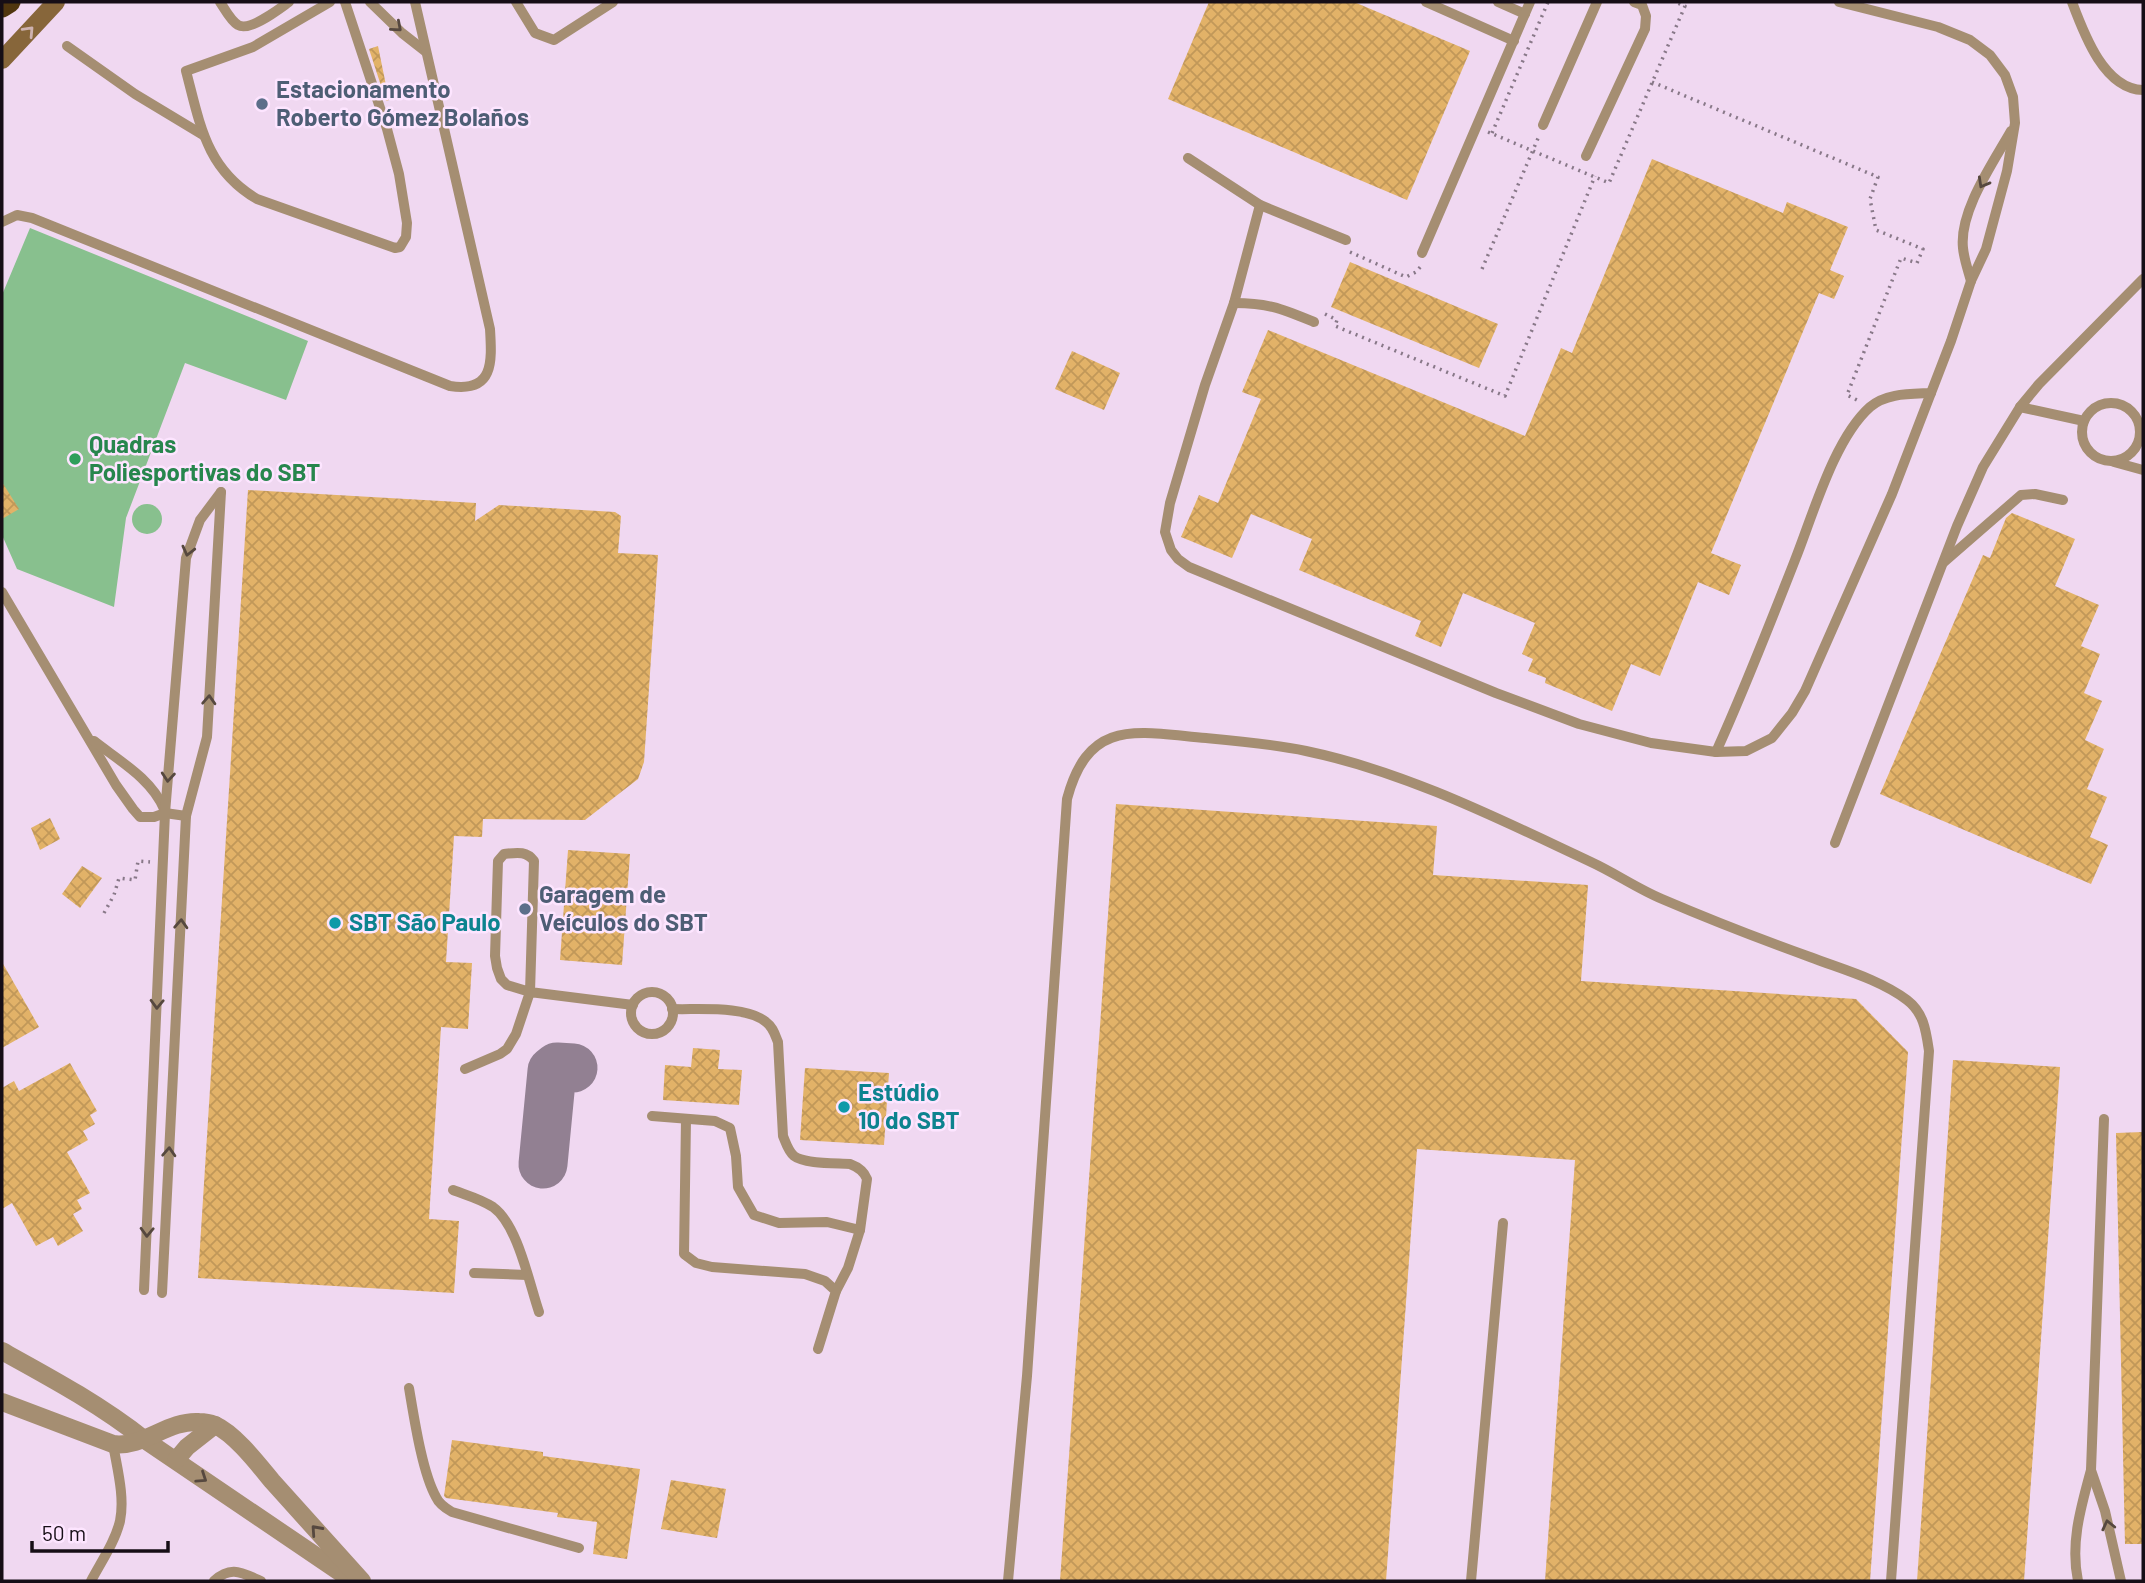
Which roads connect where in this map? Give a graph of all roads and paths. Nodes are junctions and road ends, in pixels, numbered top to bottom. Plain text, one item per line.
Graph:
1 (10, 2) edge
2 (56, 2) edge
3 (220, 2) edge
4 (289, 2) edge
5 (330, 2) edge
6 (345, 2) edge
7 (415, 2) edge
8 (516, 2) edge
9 (612, 2) edge
10 (1426, 2) edge
11 (1498, 2) edge
12 (1530, 2) edge
13 (1548, 2) edge
14 (1597, 2) edge
15 (1634, 2) edge
16 (1839, 2) edge
17 (2072, 2) edge
18 (374, 3) edge
19 (2, 8) edge
20 (1525, 14) junction
21 (1514, 41) junction
22 (67, 46) dead end
23 (425, 51) junction
24 (2, 60) edge
25 (1652, 82) dead end
26 (2143, 90) edge
27 (2015, 122) junction
28 (1543, 125) joint
29 (1492, 133) dead end
30 (203, 135) junction
31 (1587, 156) dead end
32 (1188, 158) dead end
33 (1595, 176) dead end
34 (1260, 205) junction
35 (2, 222) edge
36 (1346, 240) dead end
37 (1422, 253) dead end
38 (1482, 269) dead end
39 (2143, 279) edge
40 (1971, 281) junction
41 (1234, 303) junction
42 (1314, 310) dead end
43 (1314, 322) dead end
44 (1931, 393) junction
45 (1871, 406) junction
46 (2020, 407) junction
47 (2084, 421) junction
48 (2142, 437) edge
49 (2108, 461) junction
50 (2143, 470) edge
51 (2063, 500) dead end
52 (1943, 563) junction
53 (2, 592) edge
54 (89, 737) junction
55 (1716, 752) junction
56 (165, 813) junction
57 (186, 816) junction
58 (1835, 843) dead end
59 (151, 862) dead end
60 (104, 913) dead end
61 (530, 992) junction
62 (632, 1005) junction
63 (672, 1009) junction
64 (465, 1069) dead end
65 (652, 1116) dead end
66 (687, 1119) junction
67 (2104, 1119) dead end
68 (453, 1190) dead end
69 (1503, 1223) dead end
70 (860, 1230) junction
71 (474, 1273) dead end
72 (527, 1275) junction
73 (145, 1290) dead end
74 (836, 1291) junction
75 (162, 1293) dead end
76 (538, 1312) dead end
77 (818, 1349) dead end
78 (2, 1351) edge
79 (409, 1388) dead end
80 (2, 1402) edge
81 (215, 1425) junction
82 (145, 1440) junction
83 (113, 1444) junction
84 (176, 1460) junction
85 (2091, 1470) junction
86 (579, 1548) dead end
87 (91, 1581) edge
88 (214, 1581) edge
89 (261, 1581) edge
90 (354, 1581) edge
91 (362, 1581) edge
92 (1008, 1581) edge
93 (1471, 1581) edge
94 (1891, 1581) edge
95 (2078, 1581) edge
96 (2121, 1581) edge

1 - 19 highway
24 -> 2 main road
3 - 4 lane
5 - 30 lane
6 - 30 lane
7 - 23 lane
8 - 9 lane
10 - 21 lane
11 - 20 lane
12 - 20 lane
13 - 29 path
14 - 28 lane
15 - 31 lane
16 - 27 lane
17 - 26 lane
18 -> 23 lane
20 - 21 lane
21 - 37 lane
22 - 30 lane
23 - 35 lane
25 - 45 path
27 - 40 lane
27 -> 40 lane
28 - 38 path
32 - 34 lane
33 - 42 path
34 - 36 lane
34 - 41 lane
39 - 46 lane
40 - 44 lane
41 - 43 lane
41 - 55 lane
44 - 45 lane
44 - 55 lane
45 - 55 lane
46 - 47 lane
46 - 52 lane
47 - 48 lane
47 - 49 lane
48 - 49 lane
49 - 50 lane
51 - 52 lane
52 - 58 lane
53 - 54 lane
54 - 56 lane
54 - 56 lane
56 - 57 lane
57 -> 56 lane
56 -> 73 lane
75 -> 57 lane
59 - 60 path
61 - 61 lane
61 - 62 lane
61 - 64 lane
62 - 63 lane
62 - 63 lane
63 - 70 lane
65 - 66 lane
66 - 70 lane
66 - 74 lane
67 - 85 lane
68 - 72 lane
69 - 93 lane
70 - 74 lane
71 - 72 lane
72 - 76 lane
74 - 77 lane
78 - 82 street
79 - 86 lane
80 - 83 street
81 - 82 street
81 - 84 street
91 -> 81 street
82 - 83 street
82 - 84 street
83 - 87 lane
84 -> 90 street
85 - 95 lane
96 -> 85 lane
88 - 89 lane
92 - 94 lane

